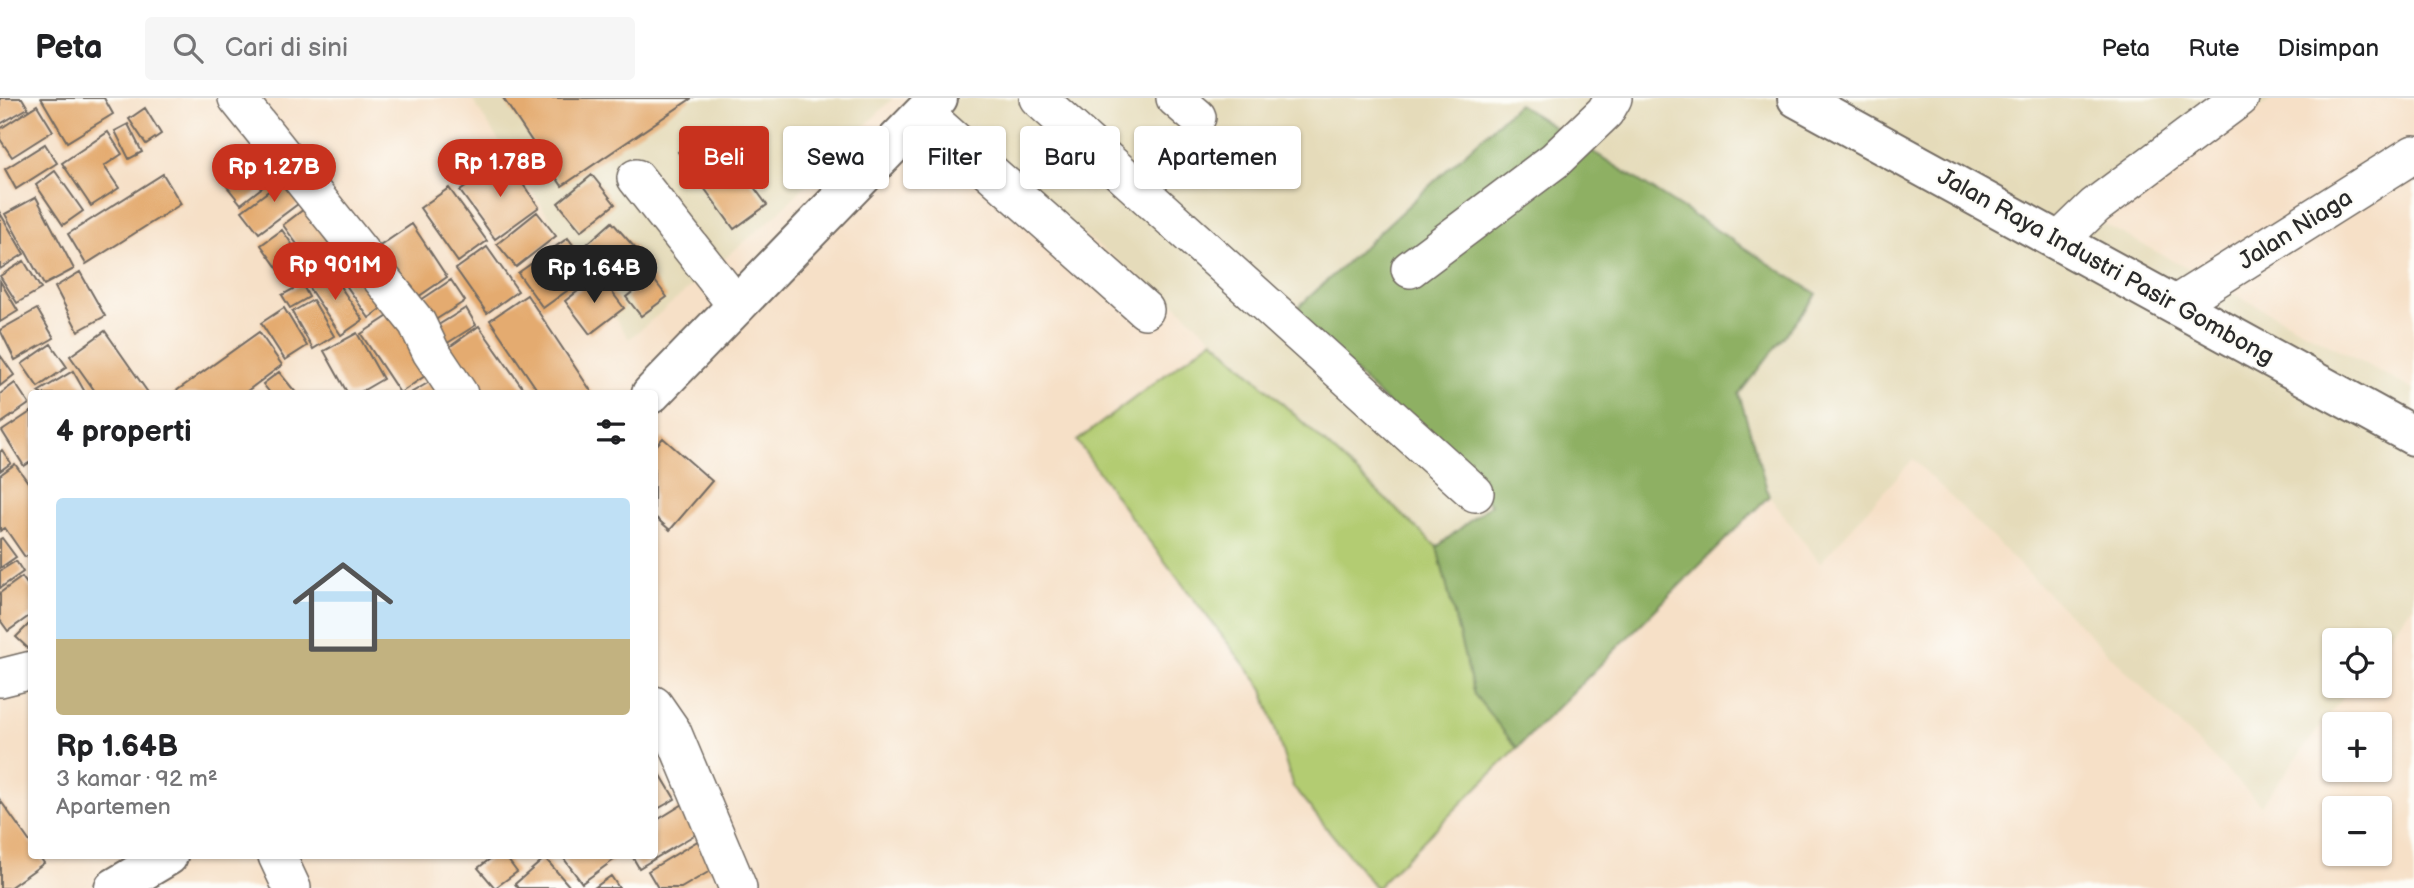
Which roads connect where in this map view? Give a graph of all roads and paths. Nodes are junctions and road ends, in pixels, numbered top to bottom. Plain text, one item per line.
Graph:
1 (237, 98) edge
2 (1038, 98) edge
3 (1613, 98) edge
4 (1797, 98) edge
5 (2240, 98) edge
6 (931, 105) edge
7 (2414, 154) edge
8 (636, 178) dead end
9 (2060, 240) junction
10 (1410, 269) dead end
11 (2176, 304) junction
12 (737, 306) junction
13 (1145, 310) dead end
14 (456, 390) edge
15 (655, 390) edge
16 (2414, 436) edge
17 (1475, 494) dead end
18 (28, 671) edge
19 (0, 678) edge
20 (658, 711) edge
21 (163, 859) edge
22 (278, 859) edge
23 (114, 888) edge
24 (292, 888) edge
25 (738, 888) edge

1 - 14 street
2 - 17 street
3 - 10 street
4 - 9 main road, Jalan Raya Industri Pasir Gombong
5 - 9 street
6 - 12 main road
6 - 13 street
7 - 11 street, Jalan Niaga
8 - 12 street
9 - 11 main road, Jalan Raya Industri Pasir Gombong
11 - 16 main road, Jalan Raya Industri Pasir Gombong
12 - 15 main road
18 - 19 street
20 - 25 street
21 - 23 main road
22 - 24 street

